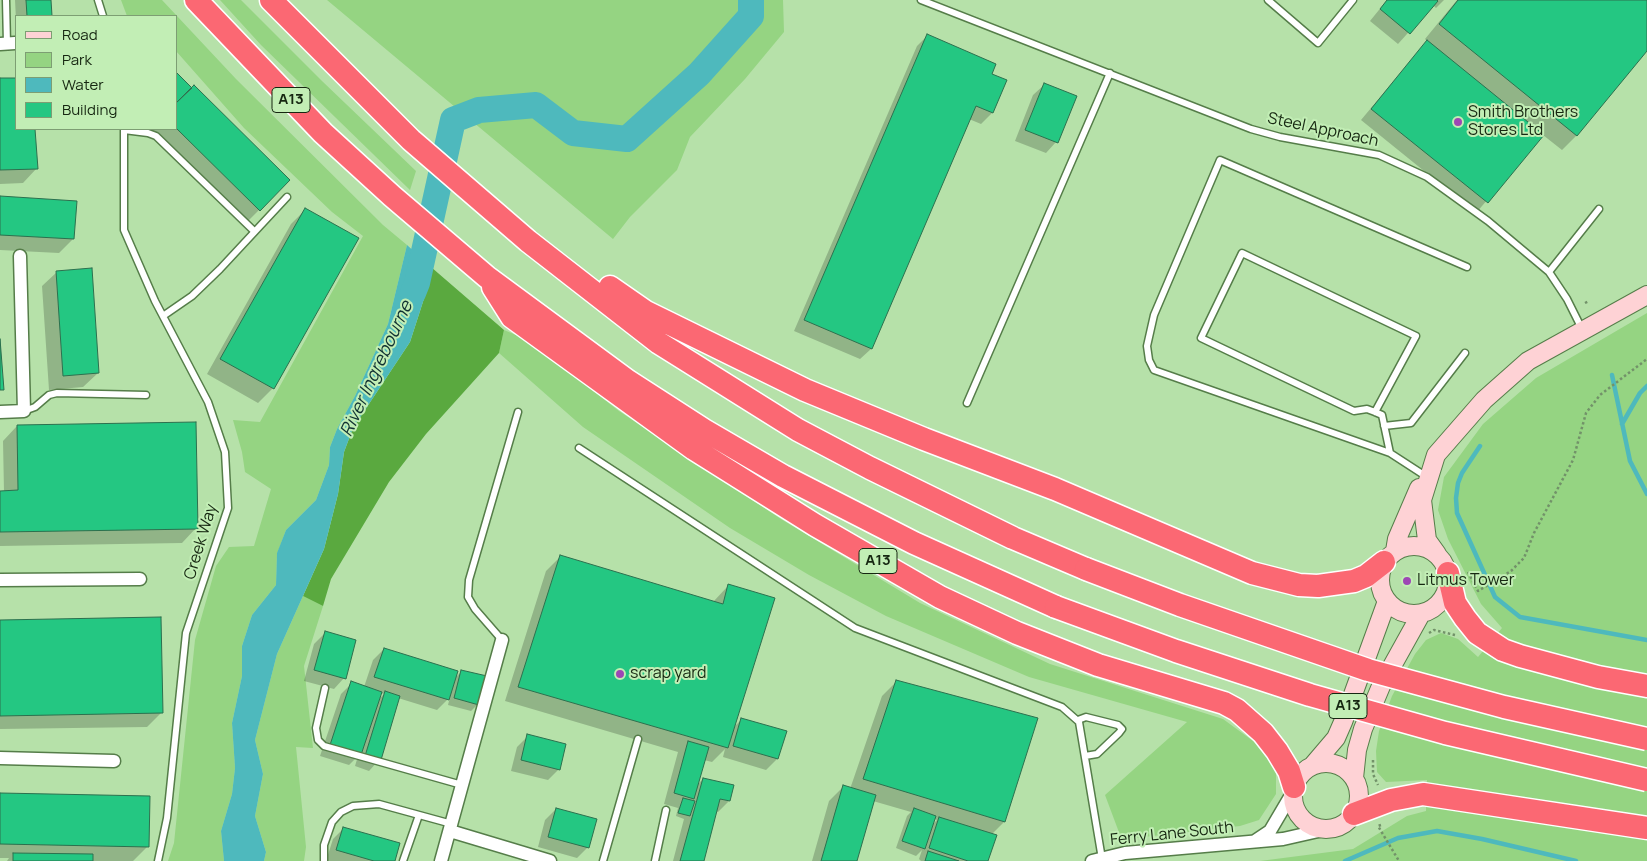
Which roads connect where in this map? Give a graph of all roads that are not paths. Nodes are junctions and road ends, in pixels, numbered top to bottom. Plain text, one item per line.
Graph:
1 (6, 0) edge
2 (98, 0) edge
3 (196, 0) edge
4 (271, 0) edge
5 (921, 0) edge
6 (1268, 0) edge
7 (1353, 0) edge
8 (103, 15) edge
9 (10, 44) edge
10 (1110, 73) junction
11 (124, 130) edge
12 (130, 130) edge
13 (287, 197) dead end
14 (1599, 209) dead end
15 (254, 231) junction
16 (528, 241) junction
17 (20, 256) dead end
18 (1467, 267) dead end
19 (479, 270) junction
20 (1548, 272) junction
21 (1647, 295) edge
22 (163, 316) junction
23 (1582, 329) junction
24 (1465, 353) dead end
25 (146, 395) dead end
26 (968, 403) dead end
27 (24, 411) junction
28 (0, 412) edge
29 (518, 412) dead end
30 (1375, 412) junction
31 (1384, 426) junction
32 (579, 448) dead end
33 (1390, 453) junction
34 (1427, 478) junction
35 (1390, 557) junction
36 (1449, 567) junction
37 (140, 579) dead end
38 (0, 580) edge
39 (1387, 601) junction
40 (1421, 614) junction
41 (502, 640) joint
42 (1647, 686) edge
43 (325, 688) dead end
44 (1078, 720) junction
45 (638, 739) dead end
46 (1647, 739) edge
47 (1085, 756) junction
48 (0, 758) edge
49 (114, 761) dead end
50 (1313, 765) junction
51 (1354, 778) junction
52 (1647, 780) edge
53 (462, 785) junction
54 (1294, 789) junction
55 (666, 810) dead end
56 (419, 815) junction
57 (1345, 821) junction
58 (451, 828) junction
59 (1647, 828) edge
60 (1255, 842) junction
61 (1097, 860) edge
62 (158, 861) edge
63 (324, 861) edge
64 (403, 861) edge
65 (441, 861) edge
66 (550, 861) edge
67 (603, 861) edge
68 (655, 861) edge

1 - 9 lane
2 - 8 lane
3 - 19 highway, A13
4 - 16 highway, A13
5 - 10 lane, Steel Approach
6 - 7 lane
10 - 20 lane, Steel Approach
10 - 26 lane
11 - 22 lane, Creek Way
12 - 15 lane
13 - 15 lane
14 - 20 lane
15 - 22 lane
16 - 35 highway, A13
16 - 46 highway, A13, bridge
17 - 27 street
18 - 33 lane
19 - 52 highway, A13, bridge
19 - 54 highway, A13
20 - 23 lane, Steel Approach
21 - 23 street
22 - 62 lane, Creek Way
23 - 34 street
24 - 31 lane
25 - 27 lane
27 - 28 street
29 - 41 lane
30 - 30 lane
30 - 31 lane
31 - 33 lane
32 - 44 lane
33 - 34 lane
34 - 35 street
34 - 36 street
35 - 36 street
35 - 39 street
36 - 40 street
36 - 42 highway
37 - 38 street
39 - 40 street
39 - 50 street
40 - 51 street
41 - 53 street
43 - 53 lane
44 - 47 lane
44 - 47 lane
45 - 67 lane
47 - 61 lane
48 - 49 street
50 - 51 street
50 - 54 street
51 - 57 street
53 - 58 street
54 - 57 street
54 - 60 street, Ferry Lane South
55 - 68 lane
56 - 58 lane
56 - 63 lane
56 - 64 lane
57 - 59 highway
57 - 60 street, Ferry Lane South
58 - 65 street
58 - 66 street
60 - 61 street, Ferry Lane South

